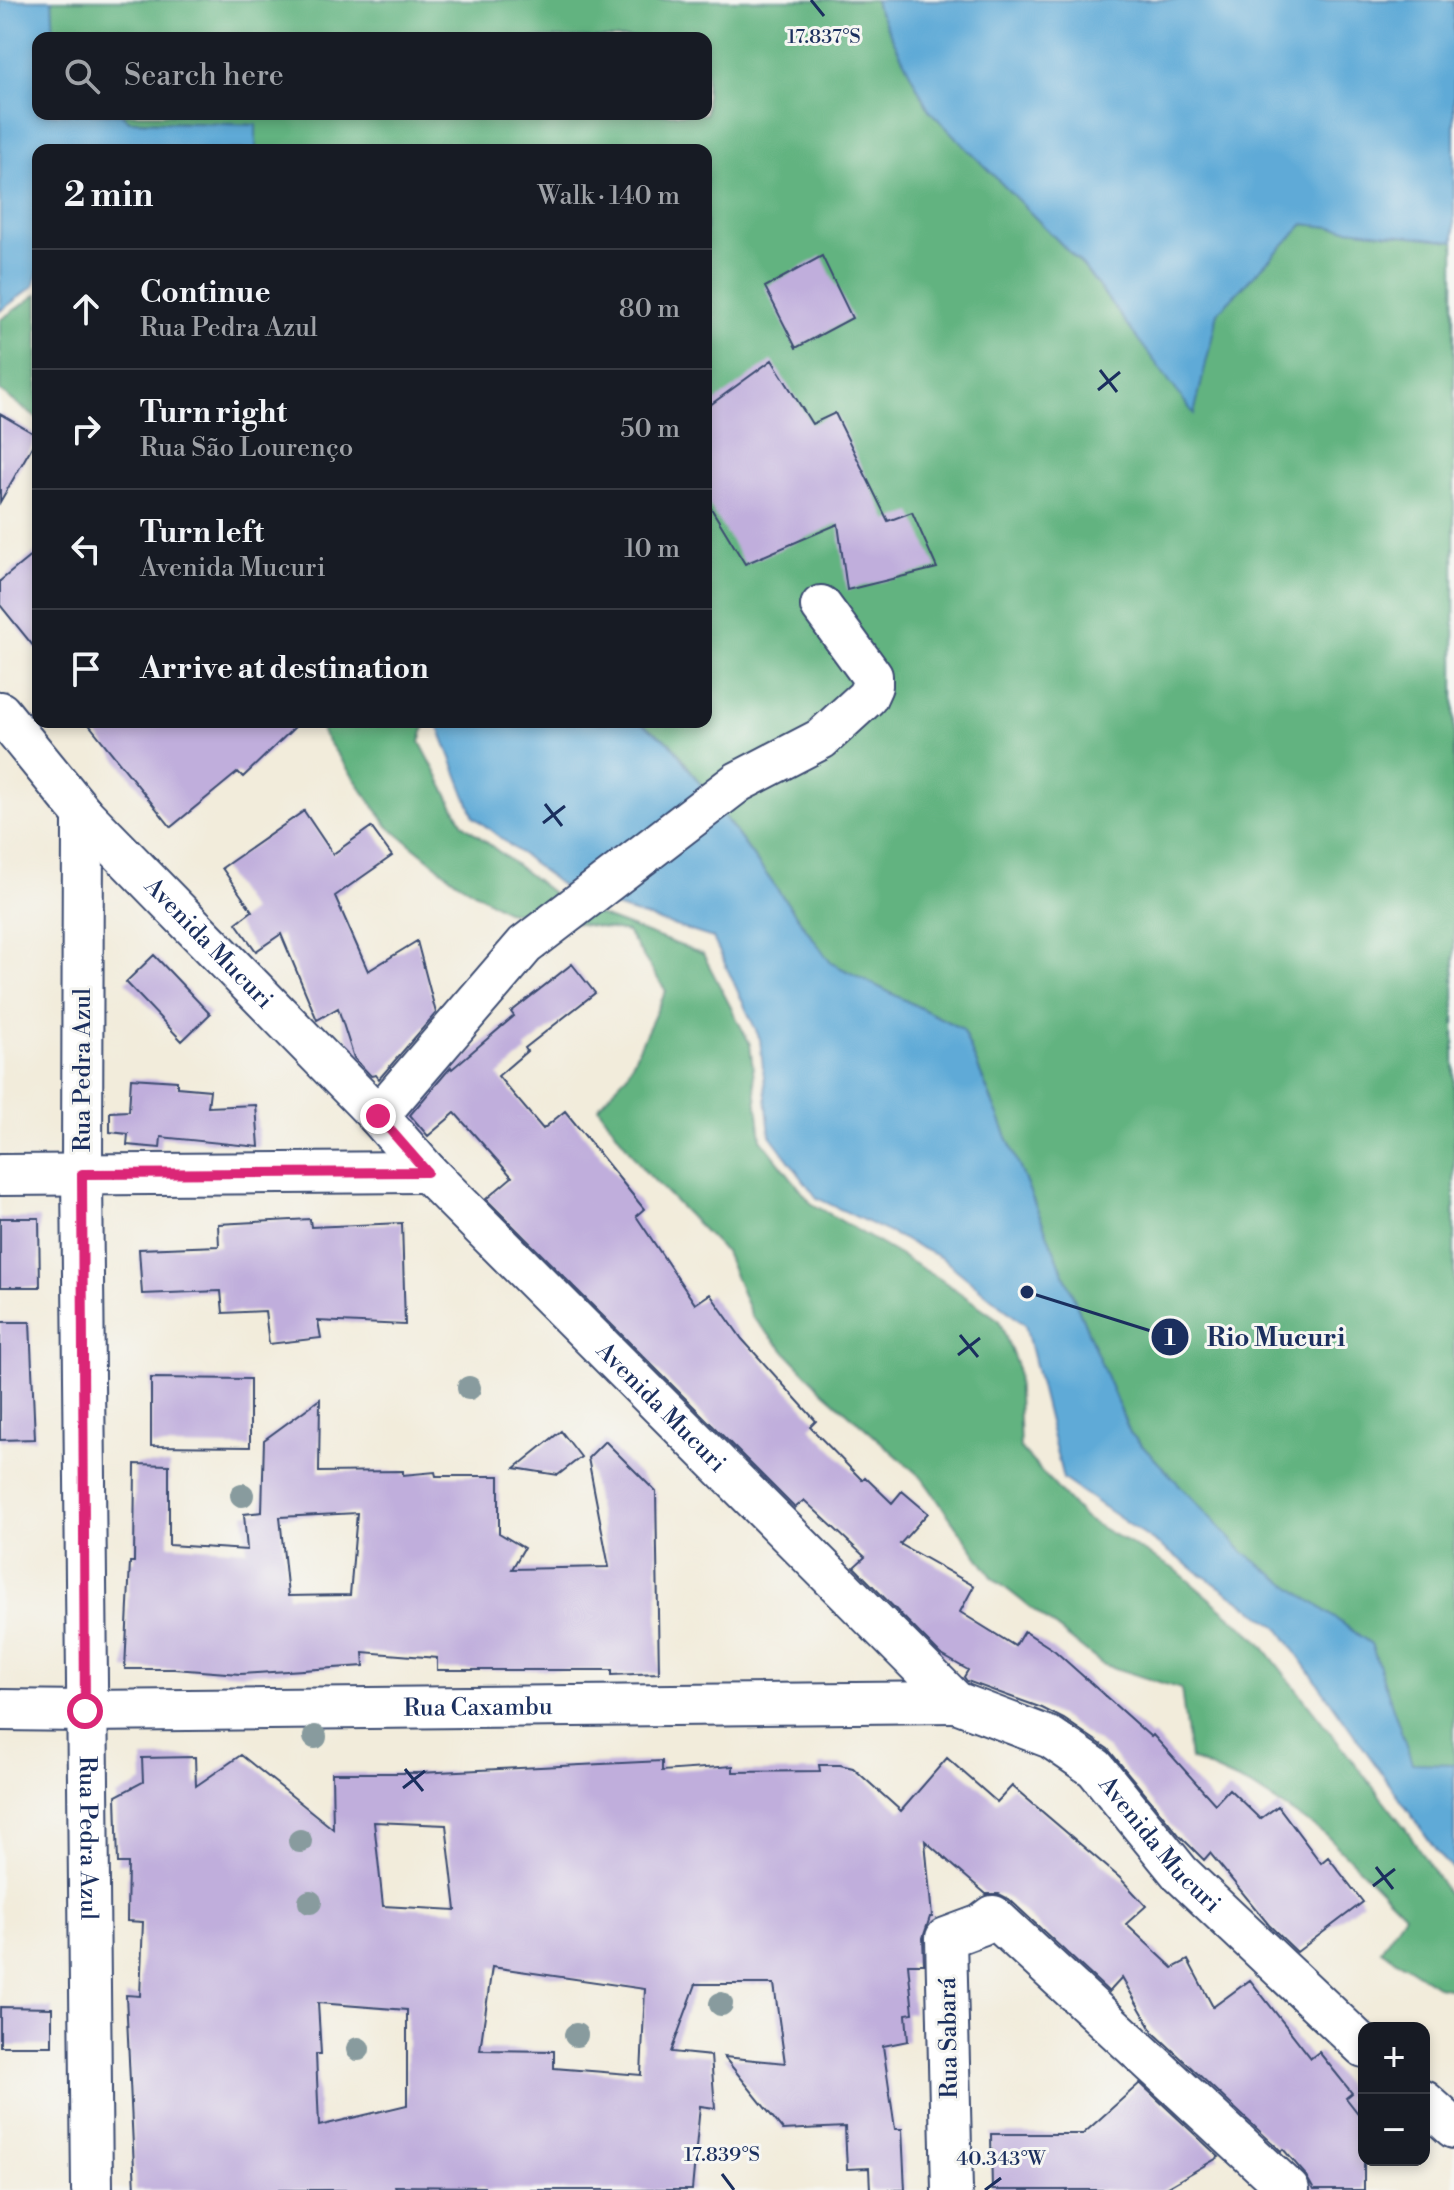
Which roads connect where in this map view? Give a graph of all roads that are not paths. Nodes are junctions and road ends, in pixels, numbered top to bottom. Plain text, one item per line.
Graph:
1 (821, 606) dead end
2 (0, 712) edge
3 (83, 814) junction
4 (378, 1116) junction
5 (427, 1172) junction
6 (82, 1174) junction
7 (0, 1175) edge
8 (956, 1702) junction
9 (0, 1710) edge
10 (85, 1711) junction
11 (1358, 2041) edge
12 (1430, 2106) edge
13 (1454, 2128) edge
14 (92, 2190) edge
15 (952, 2190) edge
16 (1289, 2190) edge

1 - 4 street
2 - 3 street, Avenida Mucuri
3 - 4 street, Avenida Mucuri
3 - 6 street, Rua Pedra Azul
4 - 5 street, Avenida Mucuri
5 - 6 street
5 - 8 street, Avenida Mucuri
6 - 7 street
6 - 10 street, Rua Pedra Azul
8 - 10 street, Rua Caxambu
8 - 11 street, Avenida Mucuri
9 - 10 street, Rua Caxambu
10 - 14 street, Rua Pedra Azul
12 - 13 street
15 - 16 street, Rua Sabará

